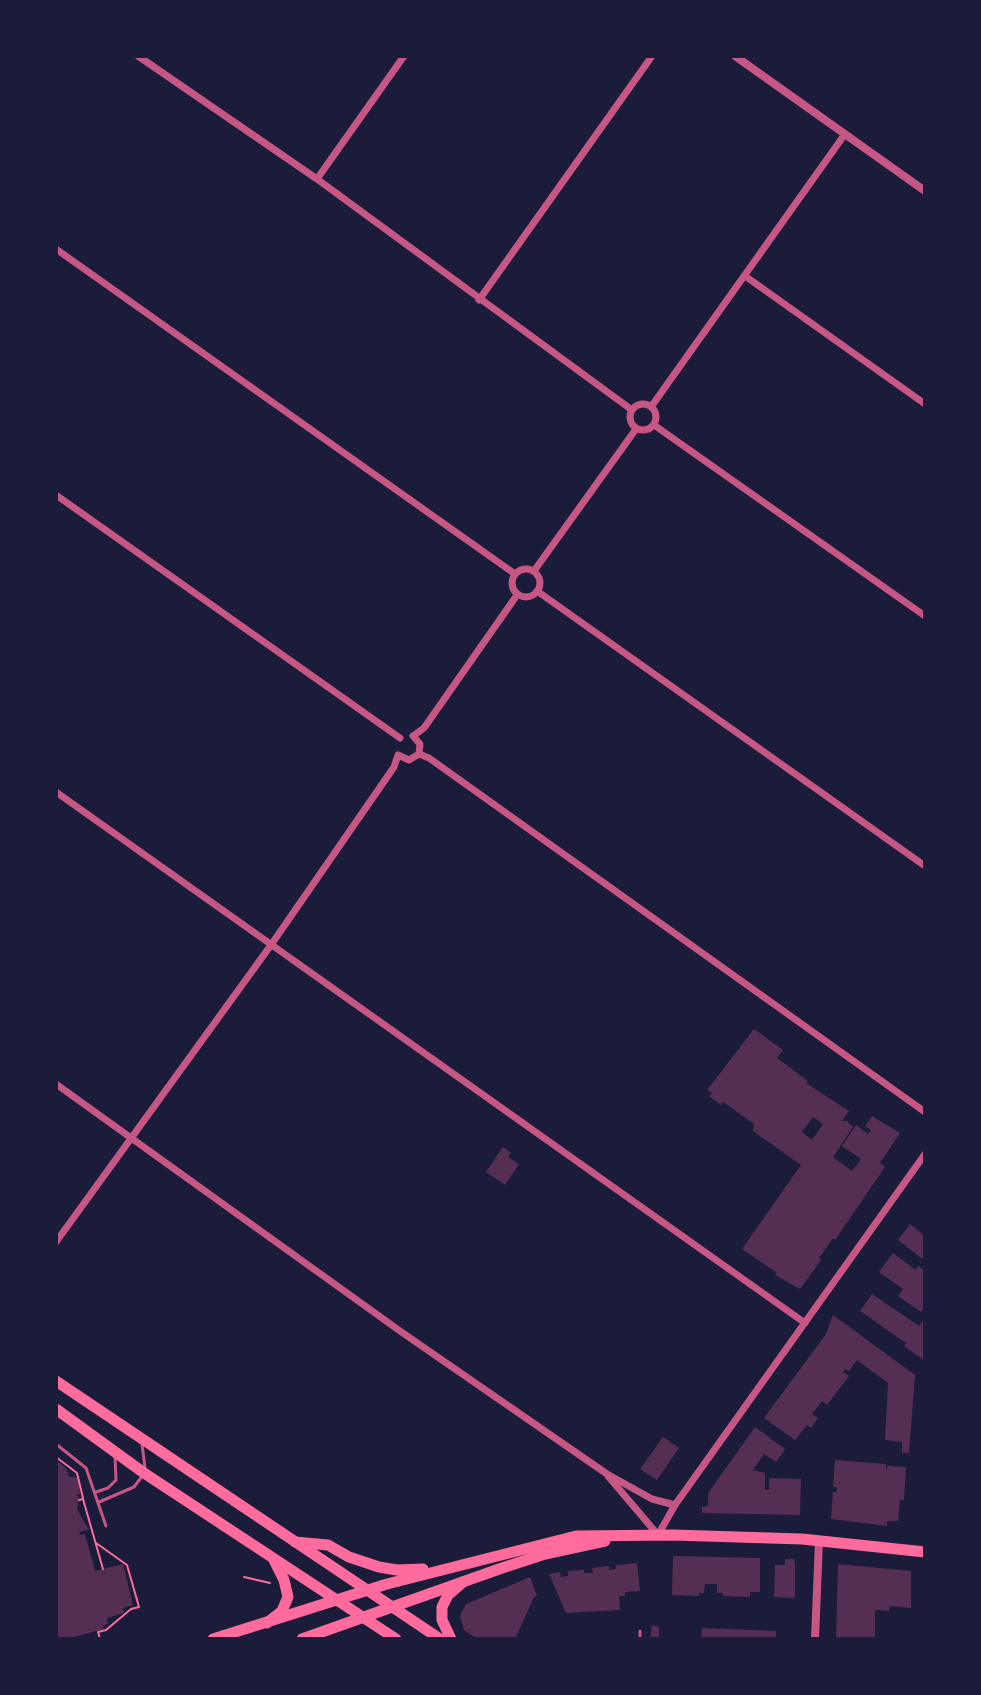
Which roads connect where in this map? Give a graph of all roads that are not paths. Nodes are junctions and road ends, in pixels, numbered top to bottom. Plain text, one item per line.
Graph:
1 (138, 56) edge
2 (404, 56) edge
3 (652, 56) edge
4 (735, 56) edge
5 (845, 134) junction
6 (317, 179) junction
7 (925, 191) edge
8 (56, 249) edge
9 (745, 276) junction
10 (479, 300) junction
11 (925, 404) edge
12 (651, 407) junction
13 (632, 410) junction
14 (654, 425) junction
15 (636, 429) junction
16 (56, 495) edge
17 (534, 571) junction
18 (515, 574) junction
19 (537, 591) junction
20 (517, 595) junction
21 (925, 616) edge
22 (413, 736) junction
23 (400, 738) junction
24 (419, 754) junction
25 (398, 755) junction
26 (56, 792) edge
27 (925, 866) edge
28 (271, 945) junction
29 (56, 1084) edge
30 (925, 1112) edge
31 (131, 1138) junction
32 (925, 1154) edge
33 (56, 1242) edge
34 (805, 1323) junction
35 (56, 1381) edge
36 (56, 1409) edge
37 (141, 1436) junction
38 (56, 1444) edge
39 (115, 1451) junction
40 (144, 1473) junction
41 (607, 1474) junction
42 (96, 1492) junction
43 (99, 1502) junction
44 (675, 1505) junction
45 (106, 1526) dead end
46 (637, 1534) junction
47 (658, 1535) junction
48 (819, 1541) junction
49 (295, 1542) junction
50 (925, 1552) edge
51 (274, 1559) junction
52 (444, 1569) junction
53 (463, 1582) junction
54 (369, 1590) junction
55 (339, 1600) junction
56 (395, 1607) junction
57 (366, 1618) junction
58 (267, 1623) junction
59 (640, 1631) dead end
60 (213, 1639) edge
61 (302, 1639) edge
62 (396, 1639) edge
63 (440, 1639) edge
64 (451, 1639) edge
65 (640, 1639) edge
66 (815, 1639) edge

1 - 6 street
2 - 6 street
3 - 10 street
4 - 5 street
5 - 7 street
5 - 9 street
6 - 10 street
8 - 18 street
9 - 11 street
9 - 12 street
10 - 13 street
12 - 13 street
12 - 14 street
13 - 15 street
14 - 15 street
14 - 21 street
15 - 17 street
16 - 23 street
17 - 18 street
17 - 19 street
18 - 20 street
19 - 20 street
19 - 27 street
20 - 22 street
22 - 23 street
22 - 24 street
23 - 25 street
24 - 25 street
24 - 30 street
25 - 28 street
26 - 28 street
28 - 31 street
28 - 34 street
29 - 31 street
31 - 33 street
31 - 41 street
32 - 34 street
34 - 44 street
35 - 37 main road
36 - 39 main road
37 - 40 lane
37 - 49 main road
38 - 42 lane
39 - 40 main road
39 - 42 lane
40 - 43 lane
40 - 51 main road
41 - 44 street
41 - 47 street
42 - 43 lane
43 - 45 lane
44 - 47 street
46 - 47 main road
46 - 52 main road
46 - 53 main road
47 - 48 main road
48 - 50 main road
48 - 66 street
49 - 52 main road
49 - 54 main road
51 - 55 main road
51 - 58 main road
52 - 54 main road
53 - 56 main road
53 - 64 main road
54 - 55 main road
54 - 56 main road
55 - 57 main road
55 - 58 main road
56 - 57 main road
56 - 63 main road
57 - 61 main road
57 - 62 main road
58 - 60 main road
59 - 65 lane

